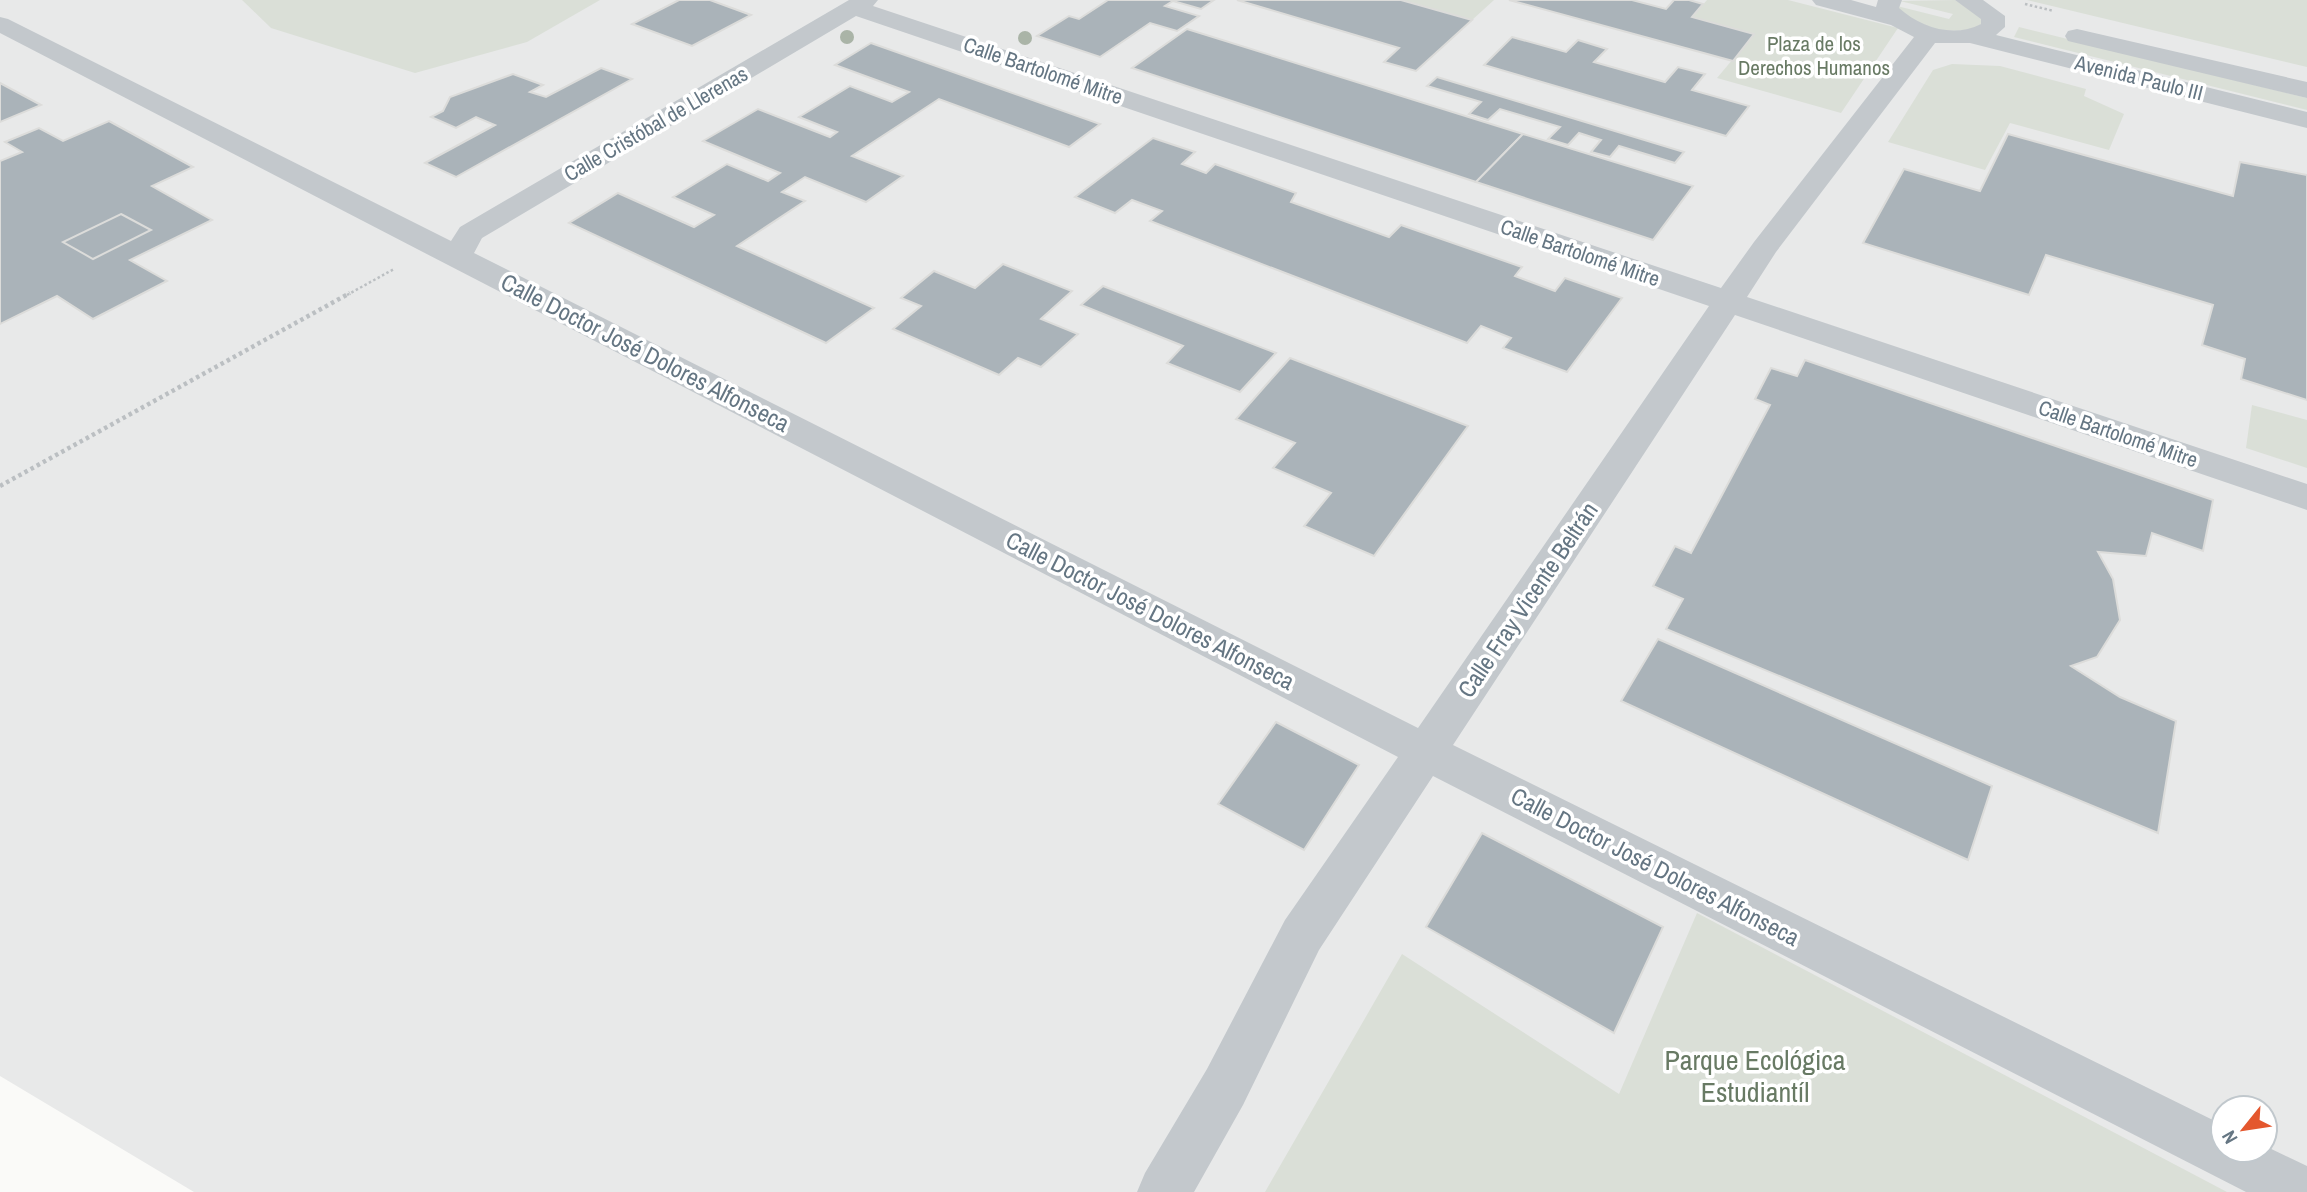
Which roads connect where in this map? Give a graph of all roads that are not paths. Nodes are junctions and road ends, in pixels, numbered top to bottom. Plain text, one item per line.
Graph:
1 (1824, 0) edge
2 (1967, 0) edge
3 (860, 4) edge
4 (1893, 9) edge
5 (0, 24) edge
6 (2051, 30) dead end
7 (1930, 33) junction
8 (1970, 36) junction
9 (2307, 90) edge
10 (2307, 120) edge
11 (446, 252) junction
12 (1727, 302) junction
13 (2307, 497) edge
14 (1426, 752) junction
15 (1164, 1192) edge
16 (2302, 1192) edge

1 - 4 street
2 - 8 street
3 - 11 street, Calle Cristóbal de Llerenas
3 - 12 street, Calle Bartolomé Mitre
4 - 7 street, Avenida Paulo III
5 - 11 street, Calle Doctor José Dolores Alfonseca
6 - 9 street, Avenida Paulo III
7 - 8 street, Avenida Paulo III
7 - 12 street, Calle Fray Vicente Beltrán
8 - 10 street, Avenida Paulo III
11 - 14 street, Calle Doctor José Dolores Alfonseca
12 - 13 street, Calle Bartolomé Mitre
12 - 14 street, Calle Fray Vicente Beltrán
14 - 15 street, Calle Fray Vicente Beltrán
14 - 16 street, Calle Doctor José Dolores Alfonseca

